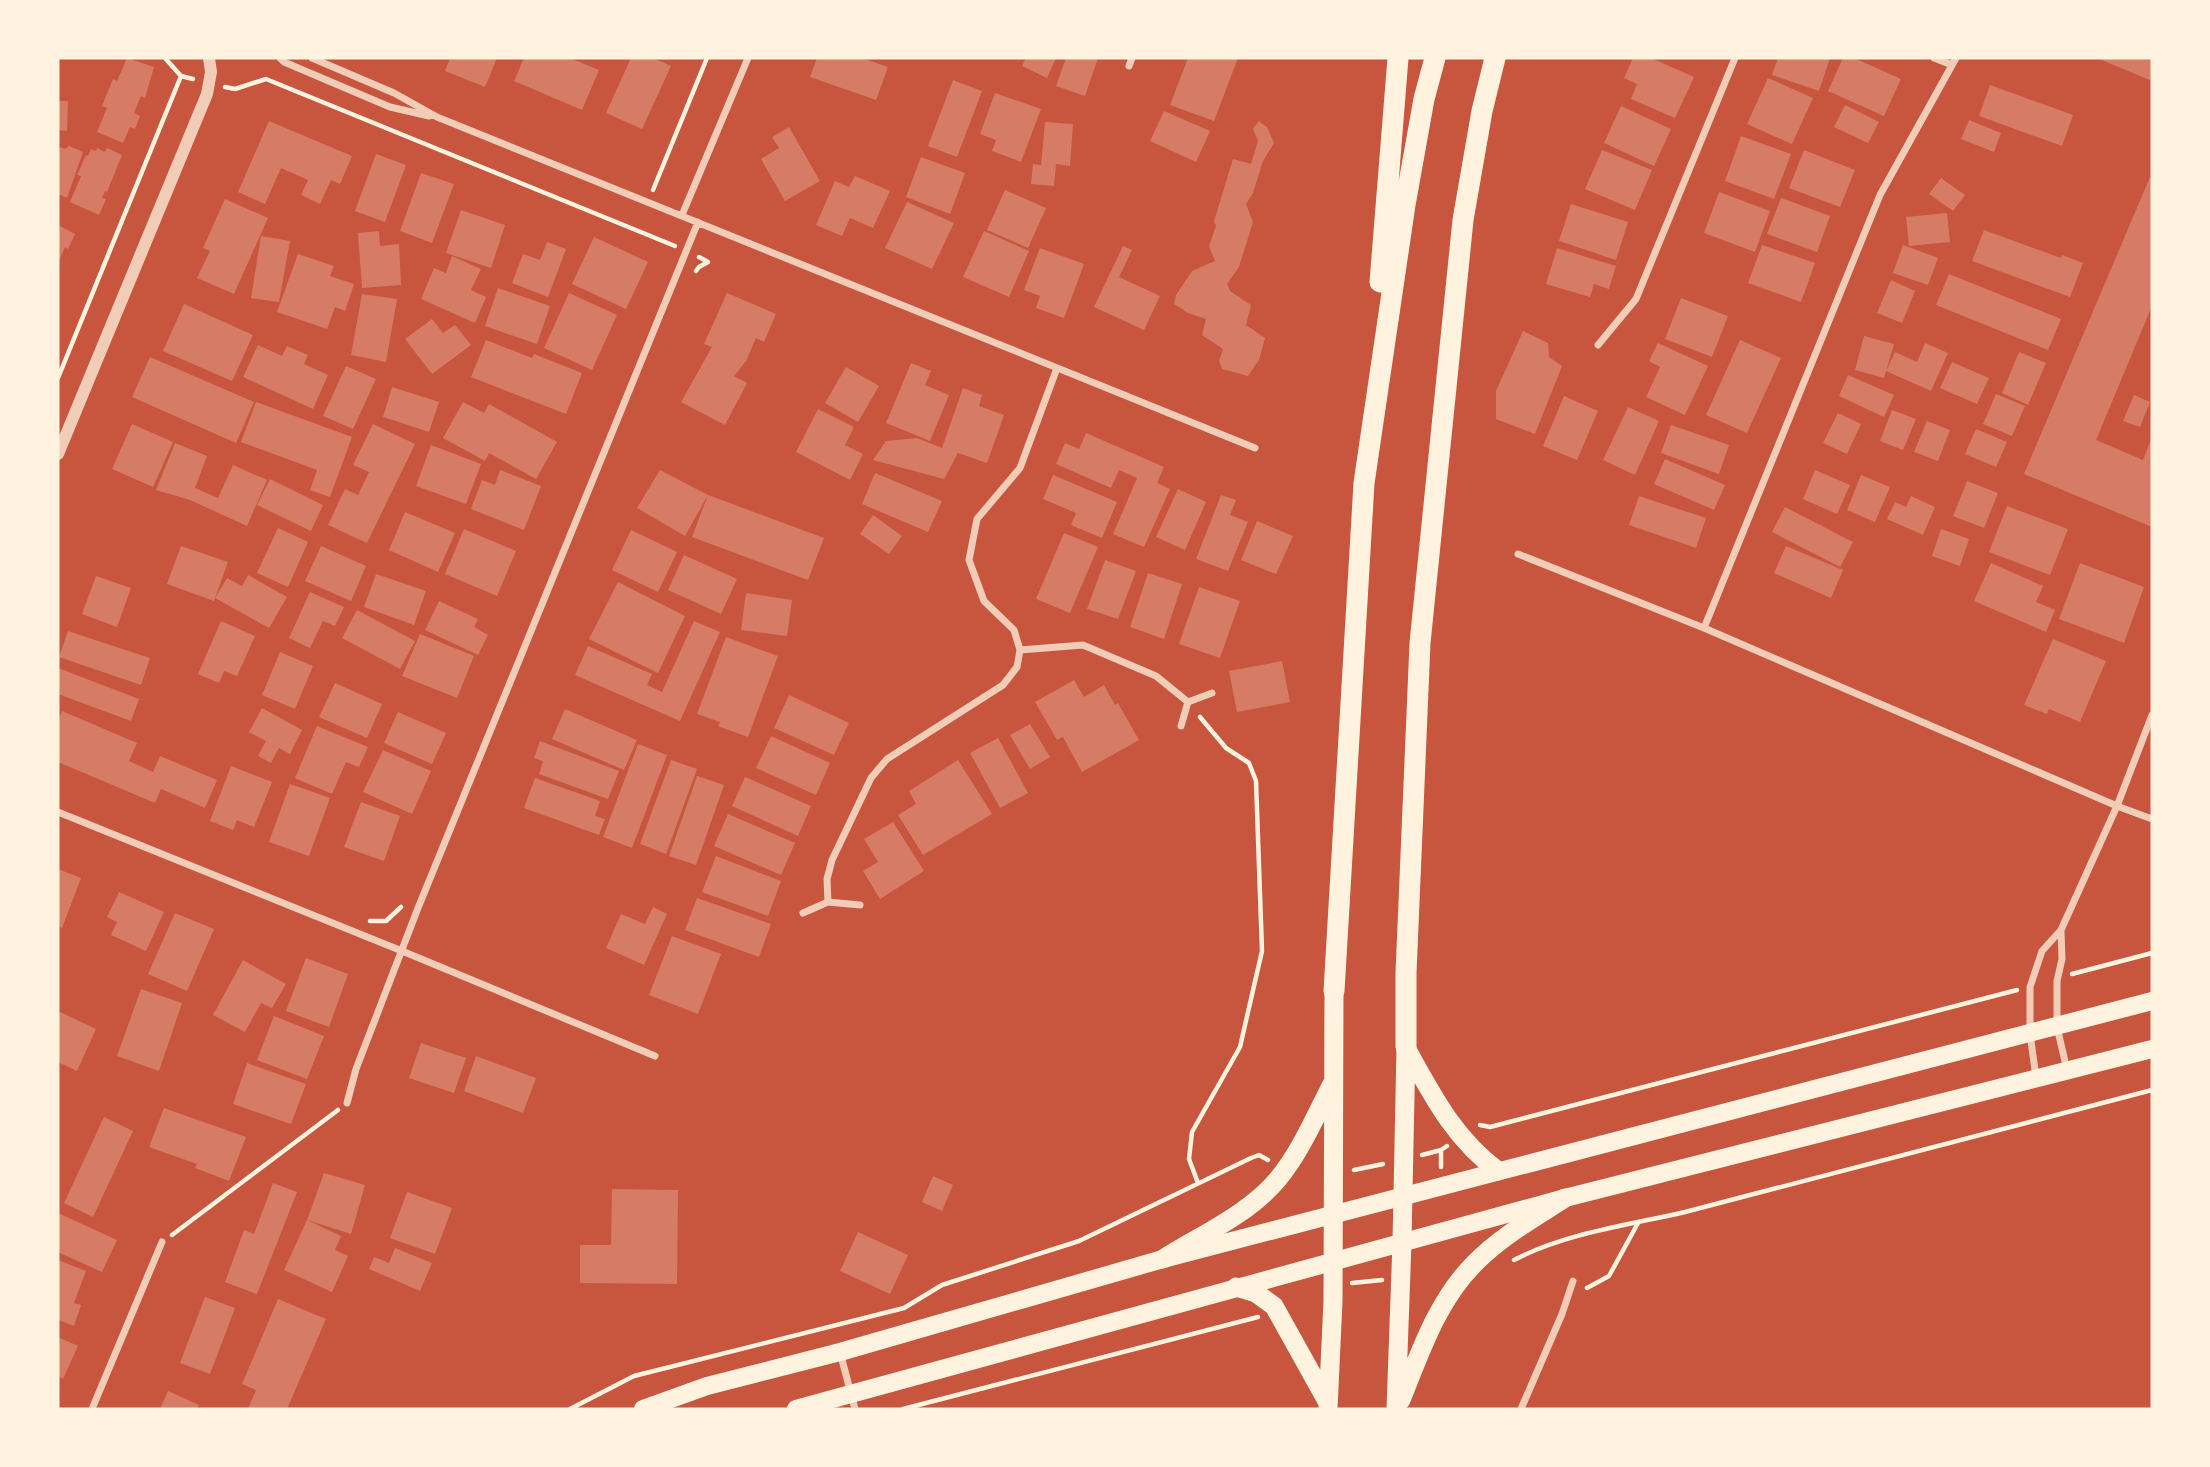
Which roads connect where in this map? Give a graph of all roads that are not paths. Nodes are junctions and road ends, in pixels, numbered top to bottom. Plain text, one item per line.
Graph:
1 (209, 58) edge
2 (280, 58) edge
3 (312, 58) edge
4 (748, 58) edge
5 (1132, 58) edge
6 (1398, 58) edge
7 (1436, 58) edge
8 (1495, 58) edge
9 (1502, 58) edge
10 (1735, 58) edge
11 (1934, 58) edge
12 (1954, 61) edge
13 (1129, 66) dead end
14 (1482, 111) junction
15 (437, 117) junction
16 (682, 215) junction
17 (698, 222) junction
18 (1598, 345) dead end
19 (1057, 368) junction
20 (1255, 448) dead end
21 (58, 454) edge
22 (1364, 483) junction
23 (1518, 554) dead end
24 (1704, 628) junction
25 (1020, 650) junction
26 (1212, 693) dead end
27 (1188, 702) junction
28 (2152, 715) edge
29 (1181, 726) dead end
30 (2116, 806) junction
31 (58, 812) edge
32 (2152, 819) edge
33 (828, 902) junction
34 (860, 905) dead end
35 (803, 913) dead end
36 (2061, 930) junction
37 (402, 951) junction
38 (1334, 991) joint
39 (2152, 1001) edge
40 (2057, 1027) junction
41 (2030, 1034) junction
42 (1406, 1047) junction
43 (2152, 1049) edge
44 (655, 1056) dead end
45 (2067, 1070) junction
46 (2036, 1078) junction
47 (1334, 1081) junction
48 (347, 1103) road end
49 (1498, 1171) junction
50 (1403, 1195) junction
51 (1565, 1198) junction
52 (1333, 1213) junction
53 (162, 1242) road end
54 (1402, 1242) junction
55 (1163, 1259) junction
56 (1333, 1260) junction
57 (1573, 1281) dead end
58 (1236, 1287) junction
59 (840, 1352) junction
60 (853, 1402) edge
61 (1328, 1406) edge
62 (92, 1409) edge
63 (643, 1409) edge
64 (796, 1409) edge
65 (1396, 1409) edge
66 (1521, 1409) edge

1 - 21 street
2 - 15 street
3 - 15 street
4 - 16 street
5 - 13 street
6 - 22 highway
7 - 22 highway
8 - 14 highway
9 - 14 highway
10 - 18 street
11 - 12 street
12 - 24 street
14 - 42 highway
15 - 16 street
16 - 17 street
17 - 19 street
17 - 37 street
19 - 20 street
19 - 25 street
22 - 38 highway
23 - 24 street
24 - 30 street
25 - 27 street
25 - 33 street
26 - 27 street
27 - 29 street
28 - 30 street
30 - 32 street
30 - 36 street
31 - 37 street
33 - 34 street
33 - 35 street
36 - 40 street
36 - 41 street
37 - 44 street
37 - 48 street
38 - 47 highway
39 - 40 main road
40 - 41 main road
40 - 45 street
41 - 46 street
41 - 49 main road
42 - 49 highway
42 - 50 highway
43 - 45 main road
45 - 46 main road
46 - 51 main road
47 - 52 highway
47 - 55 highway
49 - 50 main road
50 - 52 main road
50 - 54 highway
51 - 54 main road
51 - 65 highway
52 - 55 main road
52 - 56 highway
53 - 62 street
54 - 56 main road
54 - 65 highway
55 - 59 main road
56 - 58 main road
56 - 61 highway
57 - 66 street
58 - 60 main road
58 - 61 highway
59 - 60 street
59 - 63 main road
60 - 64 main road

